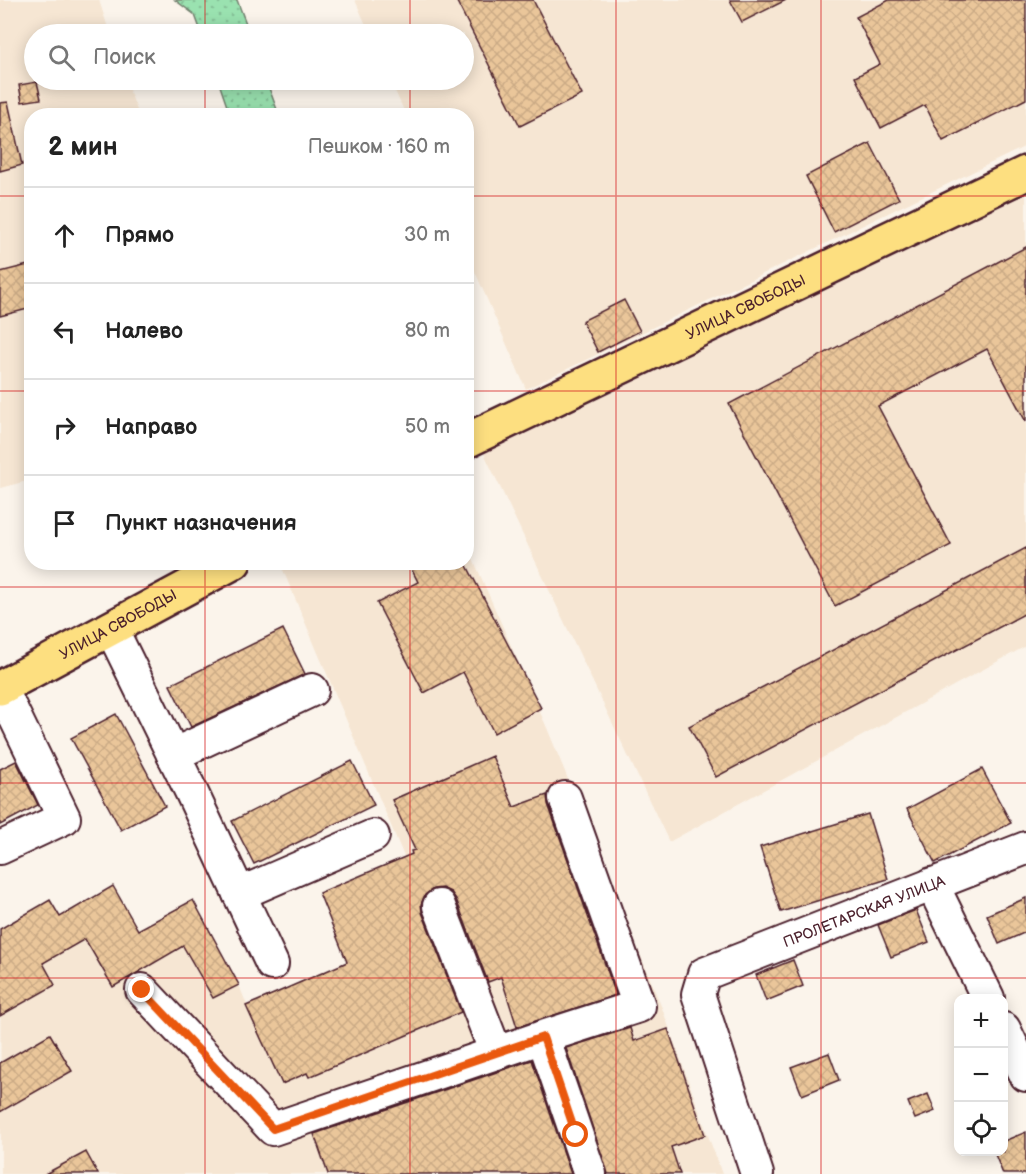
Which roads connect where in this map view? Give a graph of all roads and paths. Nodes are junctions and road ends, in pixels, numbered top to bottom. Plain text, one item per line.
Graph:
1 (1026, 172) edge
2 (474, 437) edge
3 (219, 570) edge
4 (111, 628) junction
5 (0, 688) edge
6 (312, 690) dead end
7 (173, 755) junction
8 (565, 798) dead end
9 (373, 836) dead end
10 (0, 848) edge
11 (1026, 848) edge
12 (932, 885) junction
13 (239, 894) junction
14 (439, 906) dead end
15 (272, 964) dead end
16 (142, 990) dead end
17 (986, 994) edge
18 (543, 1037) junction
19 (1008, 1037) edge
20 (496, 1053) junction
21 (1026, 1075) edge
22 (590, 1174) edge
23 (757, 1174) edge

1 - 2 main road, УЛИЦА СВОБОДЫ
3 - 4 main road, УЛИЦА СВОБОДЫ
4 - 5 main road, УЛИЦА СВОБОДЫ
4 - 7 street
5 - 10 street
6 - 7 street
7 - 13 street
8 - 18 street
9 - 13 street
11 - 12 street, ПРОЛЕТАРСКАЯ УЛИЦА
12 - 17 street
12 - 23 street, ПРОЛЕТАРСКАЯ УЛИЦА
13 - 15 street
14 - 20 street
16 - 20 street
18 - 20 street
18 - 22 street
19 - 21 street

